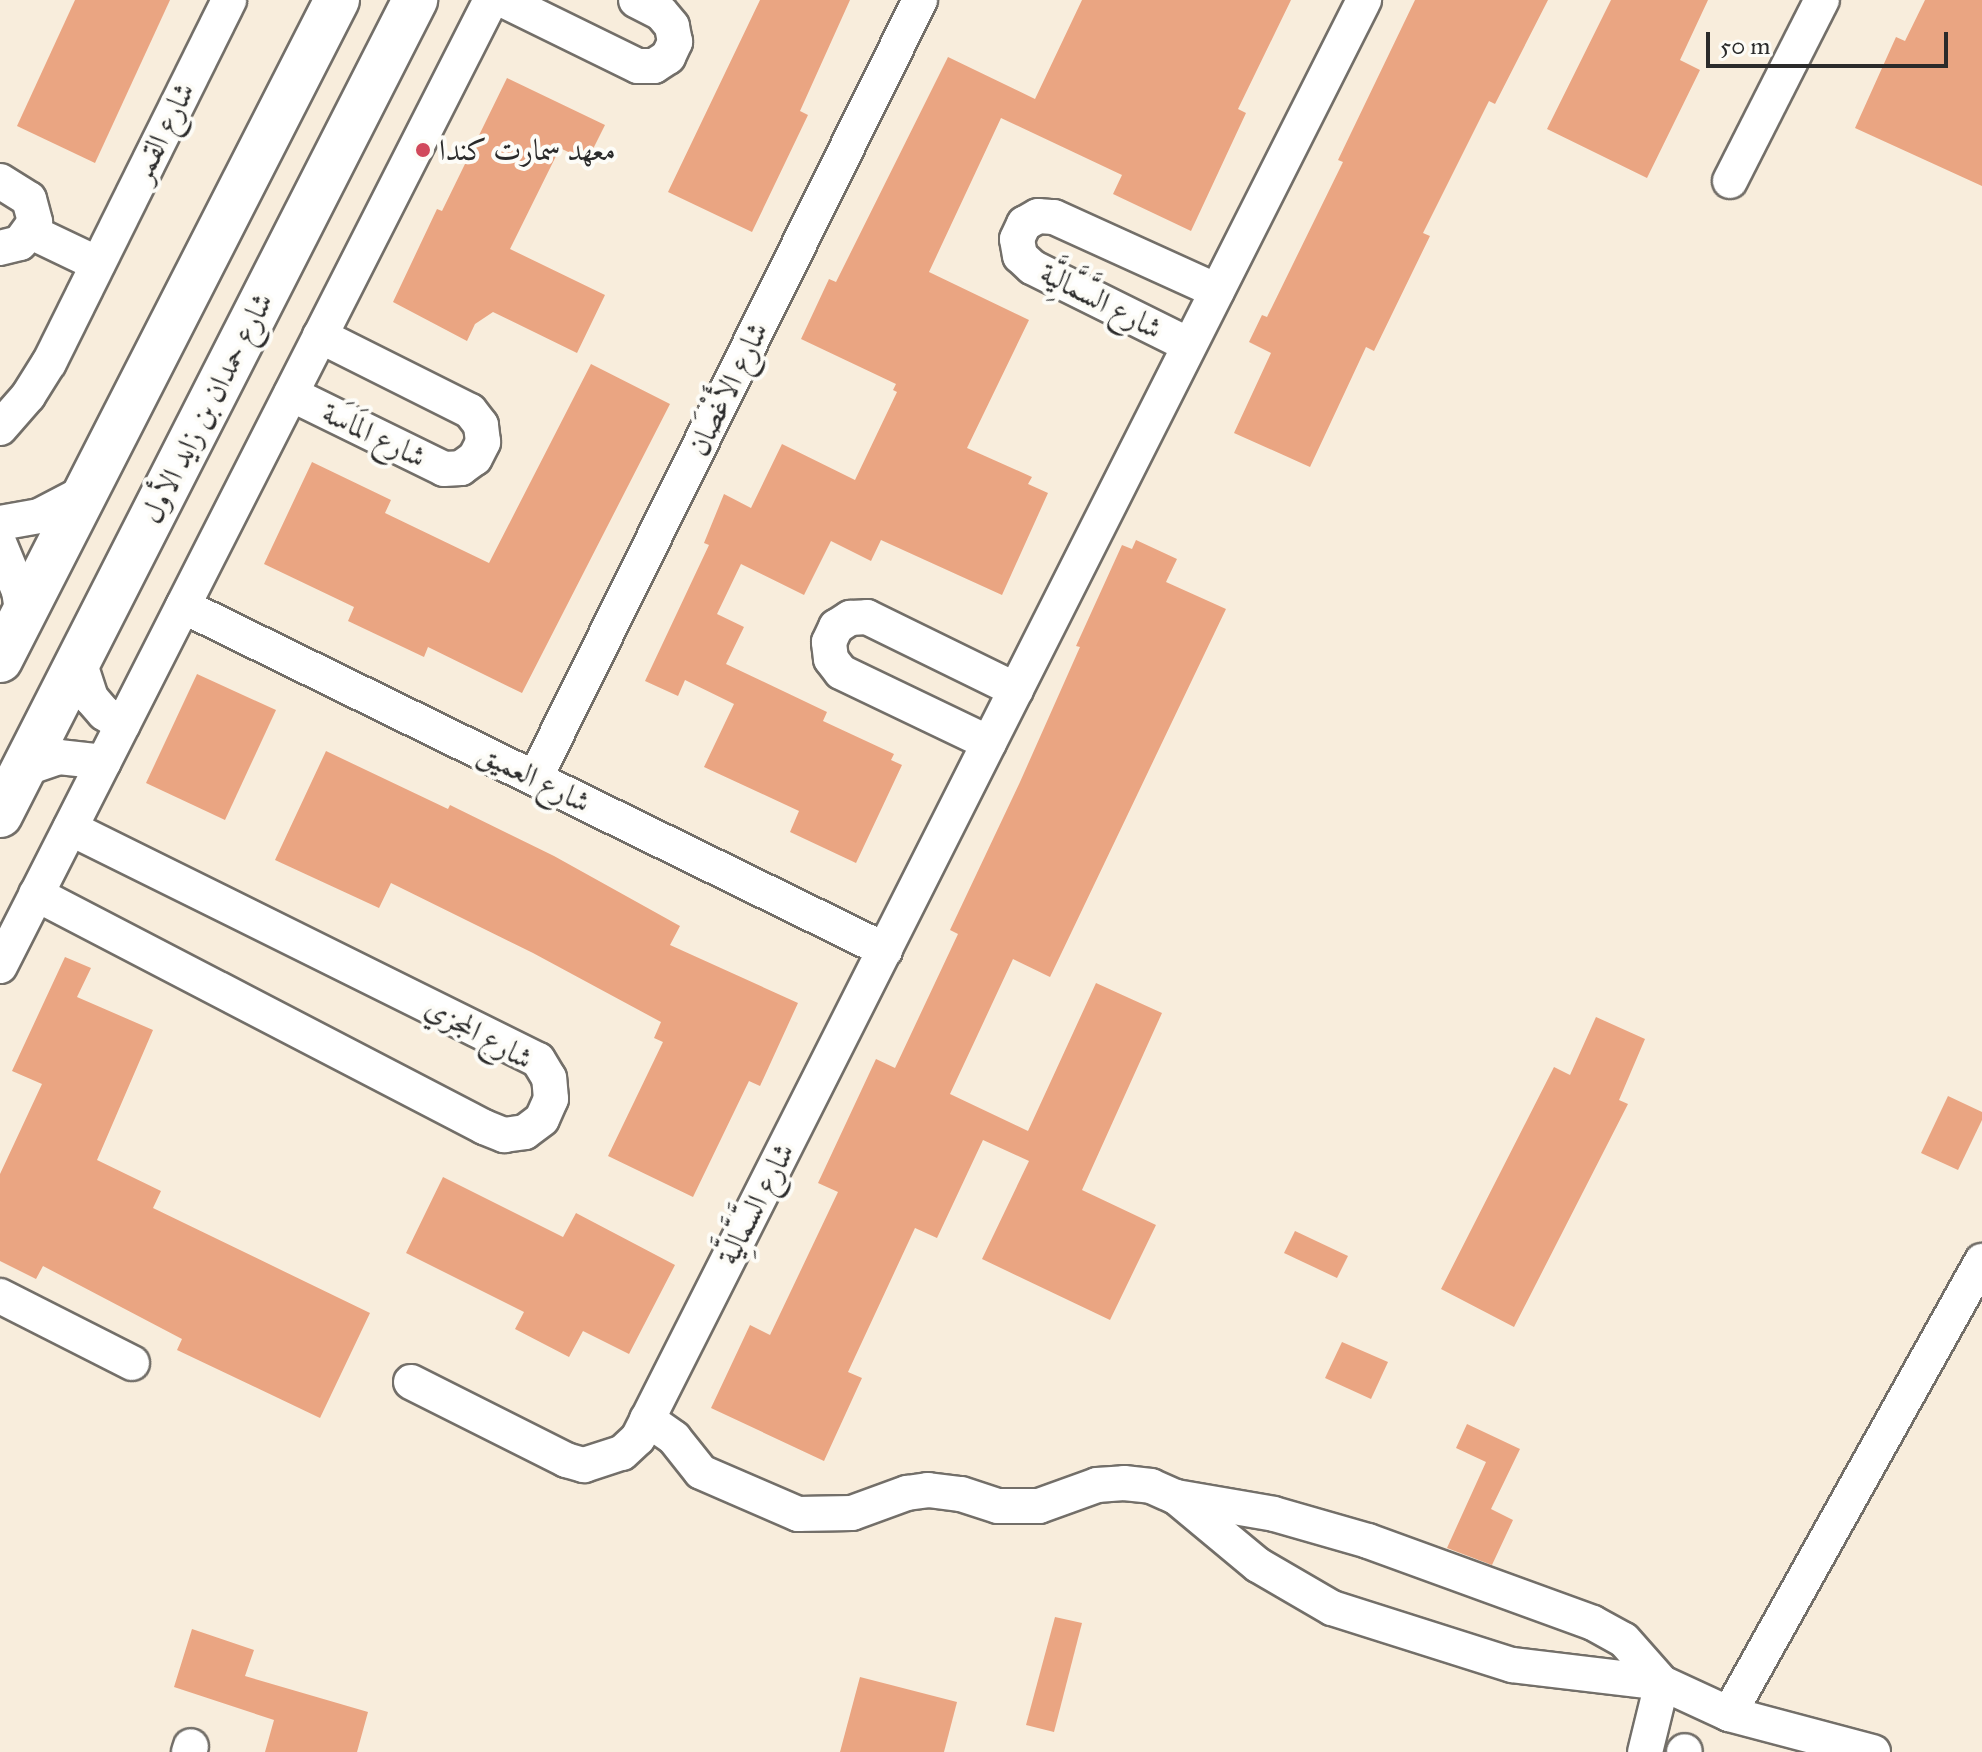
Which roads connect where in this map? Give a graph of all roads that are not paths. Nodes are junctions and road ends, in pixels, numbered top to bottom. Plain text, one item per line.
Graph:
1 (229, 0) edge
2 (337, 0) edge
3 (415, 0) edge
4 (491, 0) edge
5 (503, 0) edge
6 (636, 0) edge
7 (920, 0) edge
8 (1364, 0) edge
9 (1822, 0) edge
10 (0, 181) edge
11 (1730, 181) dead end
12 (31, 232) junction
13 (0, 248) edge
14 (98, 264) junction
15 (1217, 291) junction
16 (320, 336) junction
17 (1189, 345) junction
18 (291, 394) junction
19 (0, 428) edge
20 (87, 491) junction
21 (0, 523) edge
22 (0, 545) edge
23 (183, 606) junction
24 (23, 615) junction
25 (0, 660) edge
26 (79, 661) junction
27 (1016, 690) junction
28 (123, 725) junction
29 (989, 743) junction
30 (104, 762) junction
31 (24, 769) junction
32 (535, 778) junction
33 (0, 815) edge
34 (70, 828) junction
35 (36, 894) junction
36 (885, 950) junction
37 (0, 966) edge
38 (1982, 1261) edge
39 (0, 1296) edge
40 (132, 1363) dead end
41 (411, 1382) dead end
42 (647, 1419) junction
43 (1176, 1497) junction
44 (1662, 1683) junction
45 (1729, 1714) junction
46 (1645, 1752) edge
47 (1873, 1752) edge

1 - 14 street, شارع القمر
2 - 20 main road
3 - 26 main road, شارع حمدان بن زايد الأول
4 - 16 street, شارع المَاسَة
5 - 6 street
7 - 32 street, شارع الأَغْصَان
8 - 15 street, شارع السَّمَّالِيَّة
9 - 11 street
10 - 12 street
12 - 13 street
12 - 14 street
14 - 19 street, شارع القمر
15 - 17 street, شارع السَّمَّالِيَّة
15 - 17 street, شارع السَّمَّالِيَّة
16 - 18 street, شارع المَاسَة
16 - 18 street, شارع المَاسَة
17 - 27 street, شارع السَّمَّالِيَّة
18 - 23 street, شارع المَاسَة
20 - 21 street
20 - 24 main road
22 - 24 street
23 - 28 street, شارع المَاسَة
23 - 32 street, شارع العميق
24 - 25 main road
26 - 28 street
26 - 31 main road, شارع حمدان بن زايد الأول
27 - 29 street, شارع السَّمَّالِيَّة
27 - 29 street
28 - 30 street, شارع المَاسَة
29 - 36 street, شارع السَّمَّالِيَّة
30 - 31 street
30 - 34 street, شارع المَاسَة
31 - 33 main road, شارع حمدان بن زايد الأول
32 - 36 street, شارع العميق
34 - 35 street, شارع المَاسَة
34 - 35 street, شارع المجزي
35 - 37 street, شارع المَاسَة
36 - 42 street, شارع السَّمَّالِيَّة
38 - 45 street
39 - 40 street
41 - 42 street, شارع السَّمَّالِيَّة
42 - 43 street
43 - 44 street
43 - 44 street
44 - 45 street
44 - 46 street
45 - 47 street

